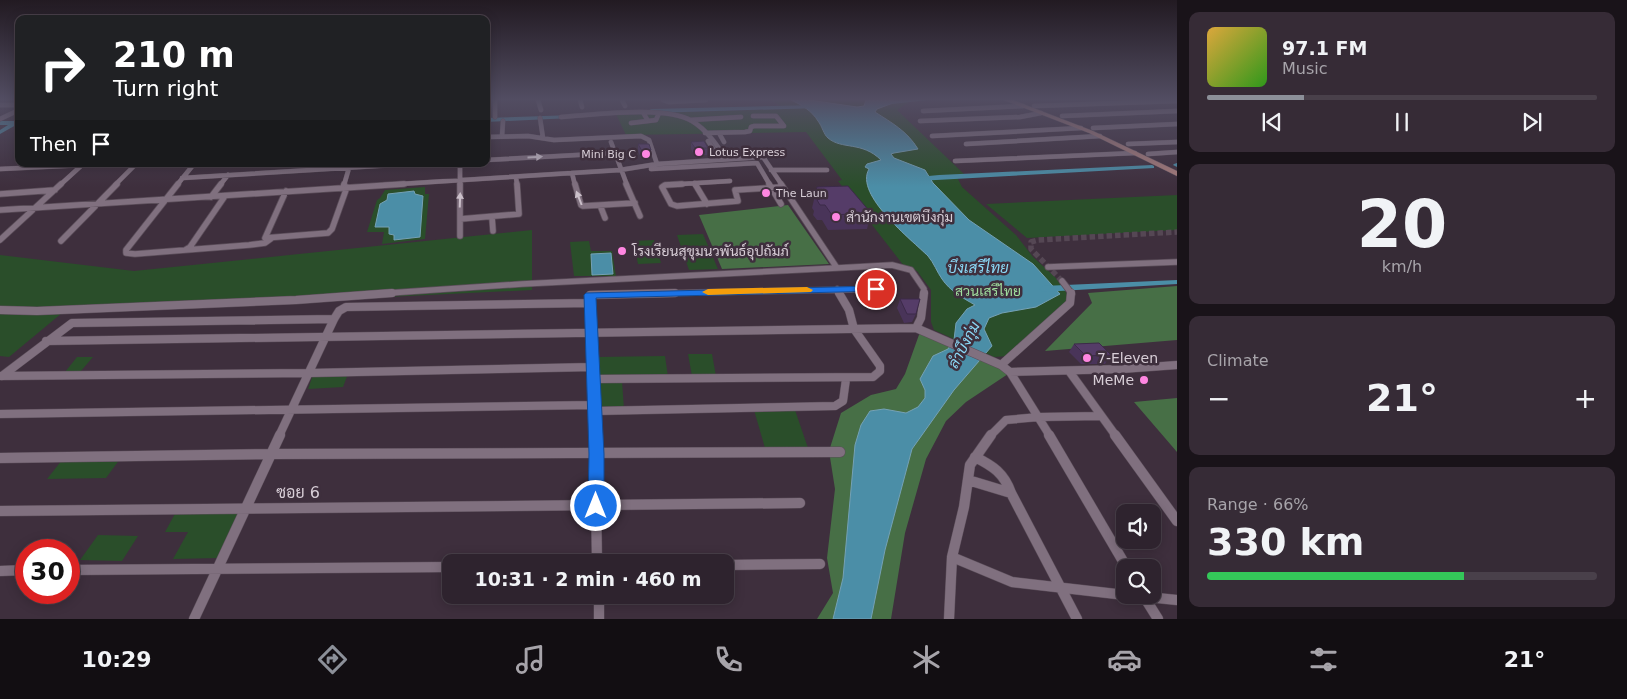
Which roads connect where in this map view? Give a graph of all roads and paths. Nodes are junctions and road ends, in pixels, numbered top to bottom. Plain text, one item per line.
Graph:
1 (502, 129) edge
2 (542, 129) edge
3 (700, 129) edge
4 (750, 129) edge
5 (1065, 129) edge
6 (1084, 129) edge
7 (1095, 129) edge
8 (719, 133) junction
9 (706, 134) junction
10 (502, 136) junction
11 (932, 136) dead end
12 (1100, 136) junction
13 (490, 137) edge
14 (543, 138) junction
15 (610, 142) dead end
16 (724, 142) dead end
17 (1177, 142) edge
18 (966, 144) dead end
19 (1128, 144) junction
20 (1177, 152) edge
21 (614, 153) junction
22 (1135, 153) junction
23 (1148, 154) junction
24 (723, 159) junction
25 (490, 160) edge
26 (955, 161) dead end
27 (656, 162) junction
28 (41, 167) edge
29 (80, 167) edge
30 (133, 167) edge
31 (191, 167) edge
32 (364, 167) edge
33 (460, 167) edge
34 (349, 168) junction
35 (1177, 168) edge
36 (0, 169) edge
37 (618, 169) junction
38 (651, 169) dead end
39 (771, 170) junction
40 (827, 170) dead end
41 (572, 173) junction
42 (1177, 174) edge
43 (228, 175) junction
44 (516, 177) junction
45 (182, 178) junction
46 (460, 181) junction
47 (694, 183) junction
48 (345, 188) junction
49 (772, 188) junction
50 (782, 188) junction
51 (55, 190) junction
52 (735, 190) junction
53 (286, 191) junction
54 (0, 194) edge
55 (224, 196) junction
56 (211, 197) junction
57 (166, 199) junction
58 (635, 203) junction
59 (97, 204) junction
60 (706, 204) junction
61 (781, 204) dead end
62 (600, 205) junction
63 (36, 208) junction
64 (0, 210) edge
65 (640, 216) dead end
66 (492, 217) junction
67 (605, 218) dead end
68 (460, 219) junction
69 (493, 231) dead end
70 (460, 236) dead end
71 (272, 238) junction
72 (0, 240) edge
73 (61, 241) dead end
74 (185, 250) junction
75 (1177, 262) edge
76 (1048, 267) dead end
77 (837, 268) junction
78 (1062, 281) tunnel mouth
79 (837, 289) junction
80 (876, 289) dead end
81 (590, 303) junction
82 (0, 310) edge
83 (334, 319) junction
84 (854, 328) junction
85 (916, 328) junction
86 (592, 334) junction
87 (327, 337) junction
88 (46, 341) junction
89 (1001, 365) junction
90 (1177, 365) edge
91 (593, 366) junction
92 (1070, 371) junction
93 (1010, 372) junction
94 (310, 373) junction
95 (1, 377) edge
96 (594, 379) junction
97 (846, 379) junction
98 (293, 408) junction
99 (595, 408) junction
100 (0, 414) edge
101 (1100, 416) junction
102 (1039, 417) junction
103 (840, 452) dead end
104 (271, 454) junction
105 (596, 454) junction
106 (975, 457) junction
107 (0, 458) edge
108 (968, 480) junction
109 (1011, 493) junction
110 (800, 503) dead end
111 (596, 506) junction
112 (246, 508) junction
113 (0, 511) edge
114 (1177, 521) edge
115 (598, 554) edge
116 (952, 557) junction
117 (1122, 559) edge
118 (820, 564) dead end
119 (734, 565) edge
120 (220, 567) junction
121 (442, 567) edge
122 (15, 570) edge
123 (80, 570) edge
124 (0, 571) edge
125 (1062, 588) junction
126 (1116, 594) edge
127 (1161, 598) edge
128 (1177, 600) edge
129 (598, 604) edge
130 (1148, 604) edge
131 (194, 619) edge
132 (599, 619) edge
133 (949, 619) edge
134 (1077, 619) edge
135 (1158, 619) edge

1 - 10 street
2 - 14 street
3 - 9 street
4 - 8 street
5 - 11 street
6 - 12 main road
7 - 19 main road
8 - 9 street
8 - 16 street
9 - 24 street
10 - 13 street
10 - 14 street
12 - 18 street
12 - 22 main road
14 - 27 street
15 - 21 street
17 - 19 street
19 - 23 main road
20 - 23 street
25 -> 21 street
21 - 37 street
22 - 26 street
22 - 42 main road
23 - 35 main road
24 - 27 street
24 - 38 street
24 - 39 street
24 - 49 street
27 - 37 street
28 - 36 street
29 - 51 street
30 - 59 street
31 - 45 street
32 - 34 street
33 - 46 street
34 - 43 street
34 - 48 street
37 - 41 street
37 - 58 street
39 - 40 street
39 - 50 street
41 - 44 street
62 -> 41 street
43 - 45 street
43 - 56 street
44 - 46 street
44 - 66 street
45 - 57 street
46 - 48 street
68 -> 46 street
47 - 52 street
47 - 60 street
47 - 60 street
48 - 53 street
48 - 71 street
49 - 50 street
49 - 52 street
49 - 61 street
50 - 77 street
51 - 54 street
51 - 63 street
52 - 60 street
53 - 55 street
53 - 71 street
55 - 56 street
55 - 74 street
56 - 57 street
57 - 59 street
57 - 74 street
58 - 62 street
58 - 65 street
59 - 63 street
59 - 73 street
62 - 67 street
63 - 64 street
63 - 72 street
66 - 68 street
66 - 69 street
68 - 70 street
71 - 74 street
75 - 76 street
77 - 82 street
77 - 85 street
78 - 89 street
79 - 80 street
79 - 81 street
79 - 84 street
81 - 83 street
81 - 86 street
83 - 87 street
83 - 88 street
84 - 85 street
84 - 86 street
84 - 97 street
85 - 89 street
86 - 87 street
86 - 91 street
87 - 88 street
87 - 94 street
88 - 95 street
89 - 93 street
90 - 92 street
91 - 94 street
91 - 96 street
92 - 93 street
92 - 101 street
93 - 102 street
94 - 95 street
94 - 98 street
96 - 97 street
96 - 99 street
97 - 99 street
98 - 99 street
98 - 100 street
98 - 104 street
99 - 105 street
101 - 102 street
101 - 114 street
102 - 106 street
102 - 117 street
103 - 105 street
104 - 105 street
104 - 107 street
104 - 112 street
105 - 111 street
106 - 108 street
106 - 109 street
108 - 109 street
108 - 116 street
109 - 125 street
110 - 111 street, ซอย 6
111 - 112 street, ซอย 6
111 - 115 street
112 - 113 street, ซอย 6
112 - 120 street
116 - 125 street
116 - 133 street
118 - 119 street
120 - 121 street
120 - 123 street
120 - 131 street
122 - 124 street
125 - 126 street
125 - 134 street
127 - 128 street
129 - 132 street
130 - 135 street

